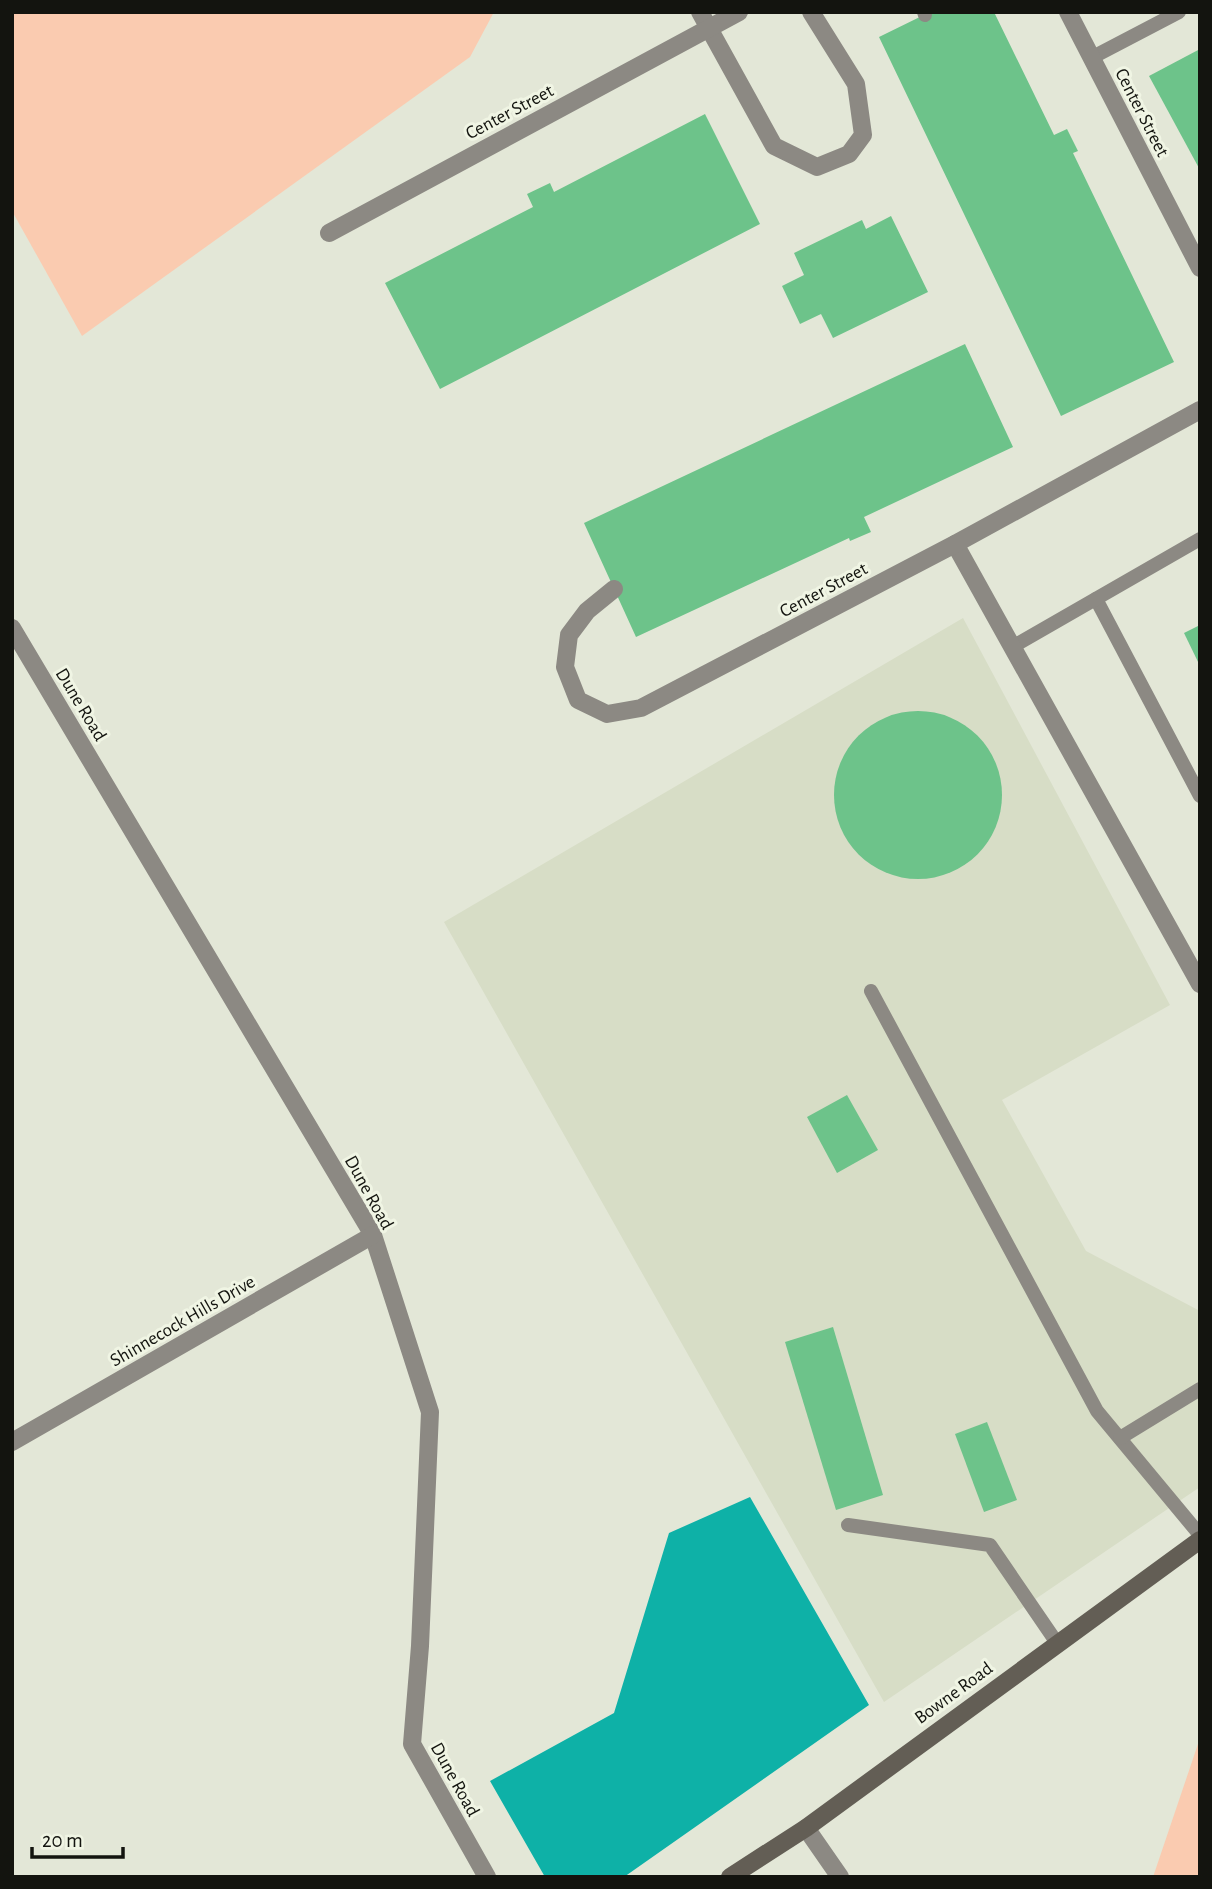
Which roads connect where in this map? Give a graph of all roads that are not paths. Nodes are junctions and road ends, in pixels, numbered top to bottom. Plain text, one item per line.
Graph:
1 (739, 12) edge
2 (811, 12) edge
3 (1068, 12) edge
4 (1179, 12) edge
5 (705, 20) edge
6 (1091, 58) junction
7 (329, 233) dead end
8 (1200, 268) edge
9 (1200, 410) edge
10 (1200, 539) edge
11 (955, 544) junction
12 (614, 589) dead end
13 (1096, 599) junction
14 (12, 628) edge
15 (1012, 647) junction
16 (1200, 796) edge
17 (1199, 981) edge
18 (871, 991) dead end
19 (373, 1235) junction
20 (1200, 1389) edge
21 (1120, 1438) junction
22 (12, 1443) edge
23 (848, 1525) dead end
24 (1200, 1537) edge
25 (1058, 1643) junction
26 (806, 1828) junction
27 (487, 1877) edge
28 (730, 1877) edge
29 (840, 1877) edge

1 - 5 street, Center Street
2 - 5 street
3 - 6 street, Center Street
4 - 6 lane
5 - 7 street, Center Street
6 - 8 street, Center Street
9 - 11 street, Center Street
10 - 13 lane
11 - 12 street, Center Street
11 - 15 street
13 - 15 lane
13 - 16 lane
14 - 19 street, Dune Road
15 - 17 street
18 - 21 lane
19 - 22 street, Shinnecock Hills Drive
19 - 27 street, Dune Road
20 - 21 lane
21 - 24 lane
23 - 25 lane
24 - 25 street, Bowne Road
25 - 26 street, Bowne Road
26 - 28 street, Bowne Road
26 - 29 street

